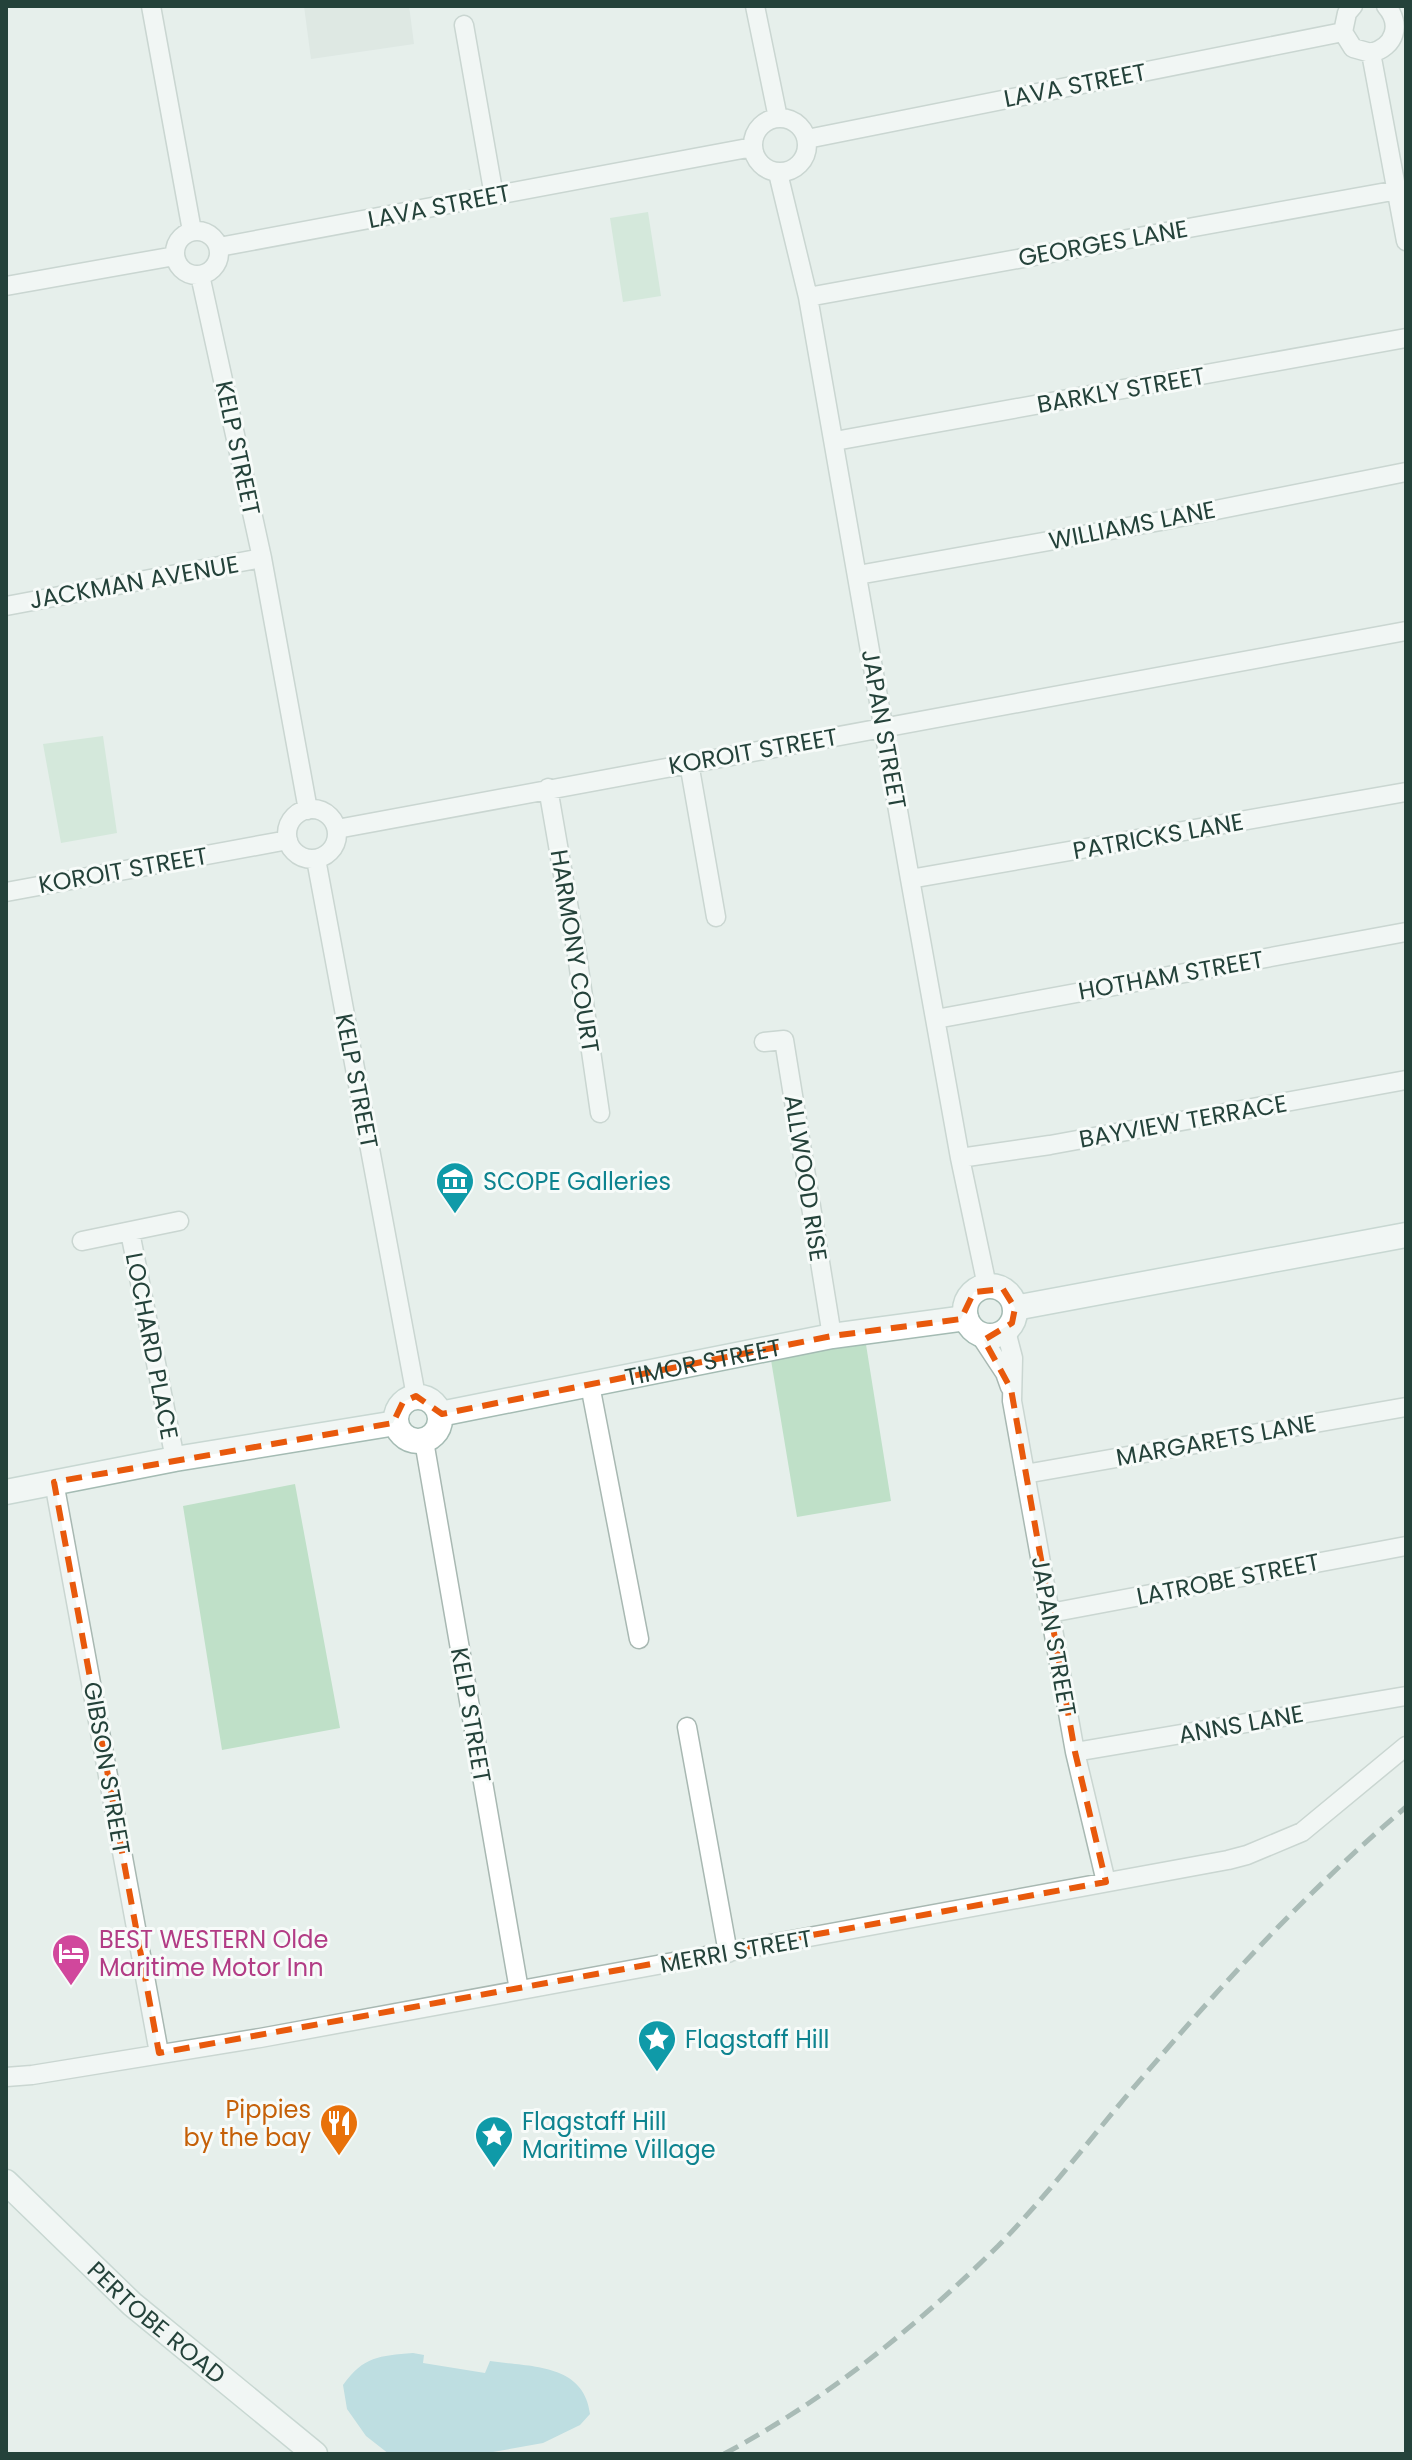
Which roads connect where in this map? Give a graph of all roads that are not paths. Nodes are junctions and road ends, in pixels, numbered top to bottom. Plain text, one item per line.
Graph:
1 (151, 6) edge
2 (755, 6) edge
3 (1353, 6) edge
4 (1396, 16) edge
5 (464, 25) dead end
6 (1343, 32) junction
7 (1371, 53) junction
8 (778, 118) junction
9 (807, 139) junction
10 (753, 147) junction
11 (778, 173) junction
12 (1398, 190) junction
13 (494, 196) junction
14 (192, 231) junction
15 (1406, 241) edge
16 (219, 247) junction
17 (175, 256) junction
18 (200, 275) junction
19 (6, 286) edge
20 (808, 297) junction
21 (1406, 338) edge
22 (835, 441) junction
23 (1406, 472) edge
24 (262, 558) junction
25 (858, 575) junction
26 (6, 606) edge
27 (1406, 631) edge
28 (883, 727) junction
29 (689, 763) junction
30 (548, 788) junction
31 (1406, 792) edge
32 (308, 810) junction
33 (337, 829) junction
34 (288, 840) junction
35 (316, 859) junction
36 (910, 879) junction
37 (6, 892) edge
38 (716, 917) dead end
39 (1406, 932) edge
40 (936, 1019) junction
41 (764, 1042) dead end
42 (1406, 1080) edge
43 (600, 1113) dead end
44 (960, 1158) junction
45 (179, 1221) dead end
46 (130, 1232) junction
47 (1406, 1235) edge
48 (82, 1241) dead end
49 (987, 1286) junction
50 (1015, 1308) junction
51 (973, 1326) junction
52 (1006, 1331) junction
53 (832, 1336) junction
54 (590, 1385) junction
55 (1011, 1389) junction
56 (416, 1396) junction
57 (1406, 1407) edge
58 (440, 1414) junction
59 (396, 1423) junction
60 (424, 1441) junction
61 (175, 1459) junction
62 (1025, 1474) junction
63 (54, 1482) junction
64 (6, 1492) edge
65 (1406, 1546) edge
66 (1050, 1613) junction
67 (639, 1639) dead end
68 (1406, 1696) edge
69 (687, 1727) dead end
70 (1406, 1746) edge
71 (1075, 1752) junction
72 (1106, 1882) junction
73 (728, 1953) junction
74 (519, 1990) junction
75 (159, 2053) junction
76 (32, 2075) junction
77 (6, 2077) edge
78 (6, 2089) edge
79 (6, 2182) edge
80 (315, 2454) edge

1 - 14 street
2 - 8 street
3 - 6 street
4 - 7 street
5 - 13 street
6 - 7 street
6 - 9 street, LAVA STREET
7 - 12 street
8 - 9 street
8 - 10 street
9 - 11 street
10 - 11 street
10 - 13 street, LAVA STREET
11 - 20 street, JAPAN STREET
12 - 15 street
12 - 20 street, GEORGES LANE
13 - 16 street, LAVA STREET
14 - 16 street
14 - 17 street
16 - 18 street
17 - 18 street
17 - 19 street
18 - 24 street, KELP STREET
20 - 22 street, JAPAN STREET
21 - 22 street, BARKLY STREET
22 - 25 street, JAPAN STREET
23 - 25 street, WILLIAMS LANE
24 - 26 street, JACKMAN AVENUE
24 - 32 street, KELP STREET
25 - 28 street, JAPAN STREET
27 - 28 street, KOROIT STREET
28 - 29 street, KOROIT STREET
28 - 36 street, JAPAN STREET
29 - 30 street, KOROIT STREET
29 - 38 street
30 - 33 street, KOROIT STREET
30 - 43 street, HARMONY COURT
31 - 36 street, PATRICKS LANE
32 - 33 street
32 - 34 street
33 - 35 street
34 - 35 street
34 - 37 street, KOROIT STREET
35 - 56 street, KELP STREET
36 - 40 street, JAPAN STREET
39 - 40 street, HOTHAM STREET
40 - 44 street, JAPAN STREET
41 - 53 street, ALLWOOD RISE
42 - 44 street, BAYVIEW TERRACE
44 - 49 street, JAPAN STREET
45 - 46 street
46 - 48 street
46 - 61 street, LOCHARD PLACE
47 - 50 street
49 - 50 street
49 - 51 street
50 - 52 street
51 - 52 street
51 - 53 street, TIMOR STREET
51 - 55 street, JAPAN STREET
52 - 55 street, JAPAN STREET
53 - 54 street, TIMOR STREET
54 - 58 street, TIMOR STREET
54 - 67 street
55 - 62 street, JAPAN STREET
56 - 58 street
56 - 59 street
57 - 62 street, MARGARETS LANE
58 - 60 street
59 - 60 street
59 - 61 street
60 - 74 street, KELP STREET
61 - 63 street
62 - 66 street, JAPAN STREET
63 - 64 street
63 - 75 street, GIBSON STREET
65 - 66 street, LATROBE STREET
66 - 71 street, JAPAN STREET
68 - 71 street, ANNS LANE
69 - 73 street
70 - 72 street, MERRI STREET
71 - 72 street, JAPAN STREET
72 - 73 street, MERRI STREET
73 - 74 street, MERRI STREET
74 - 75 street, MERRI STREET
75 - 76 street, MERRI STREET
76 - 77 street, MERRI STREET
76 - 78 street, MERRI STREET
79 - 80 street, PERTOBE ROAD

